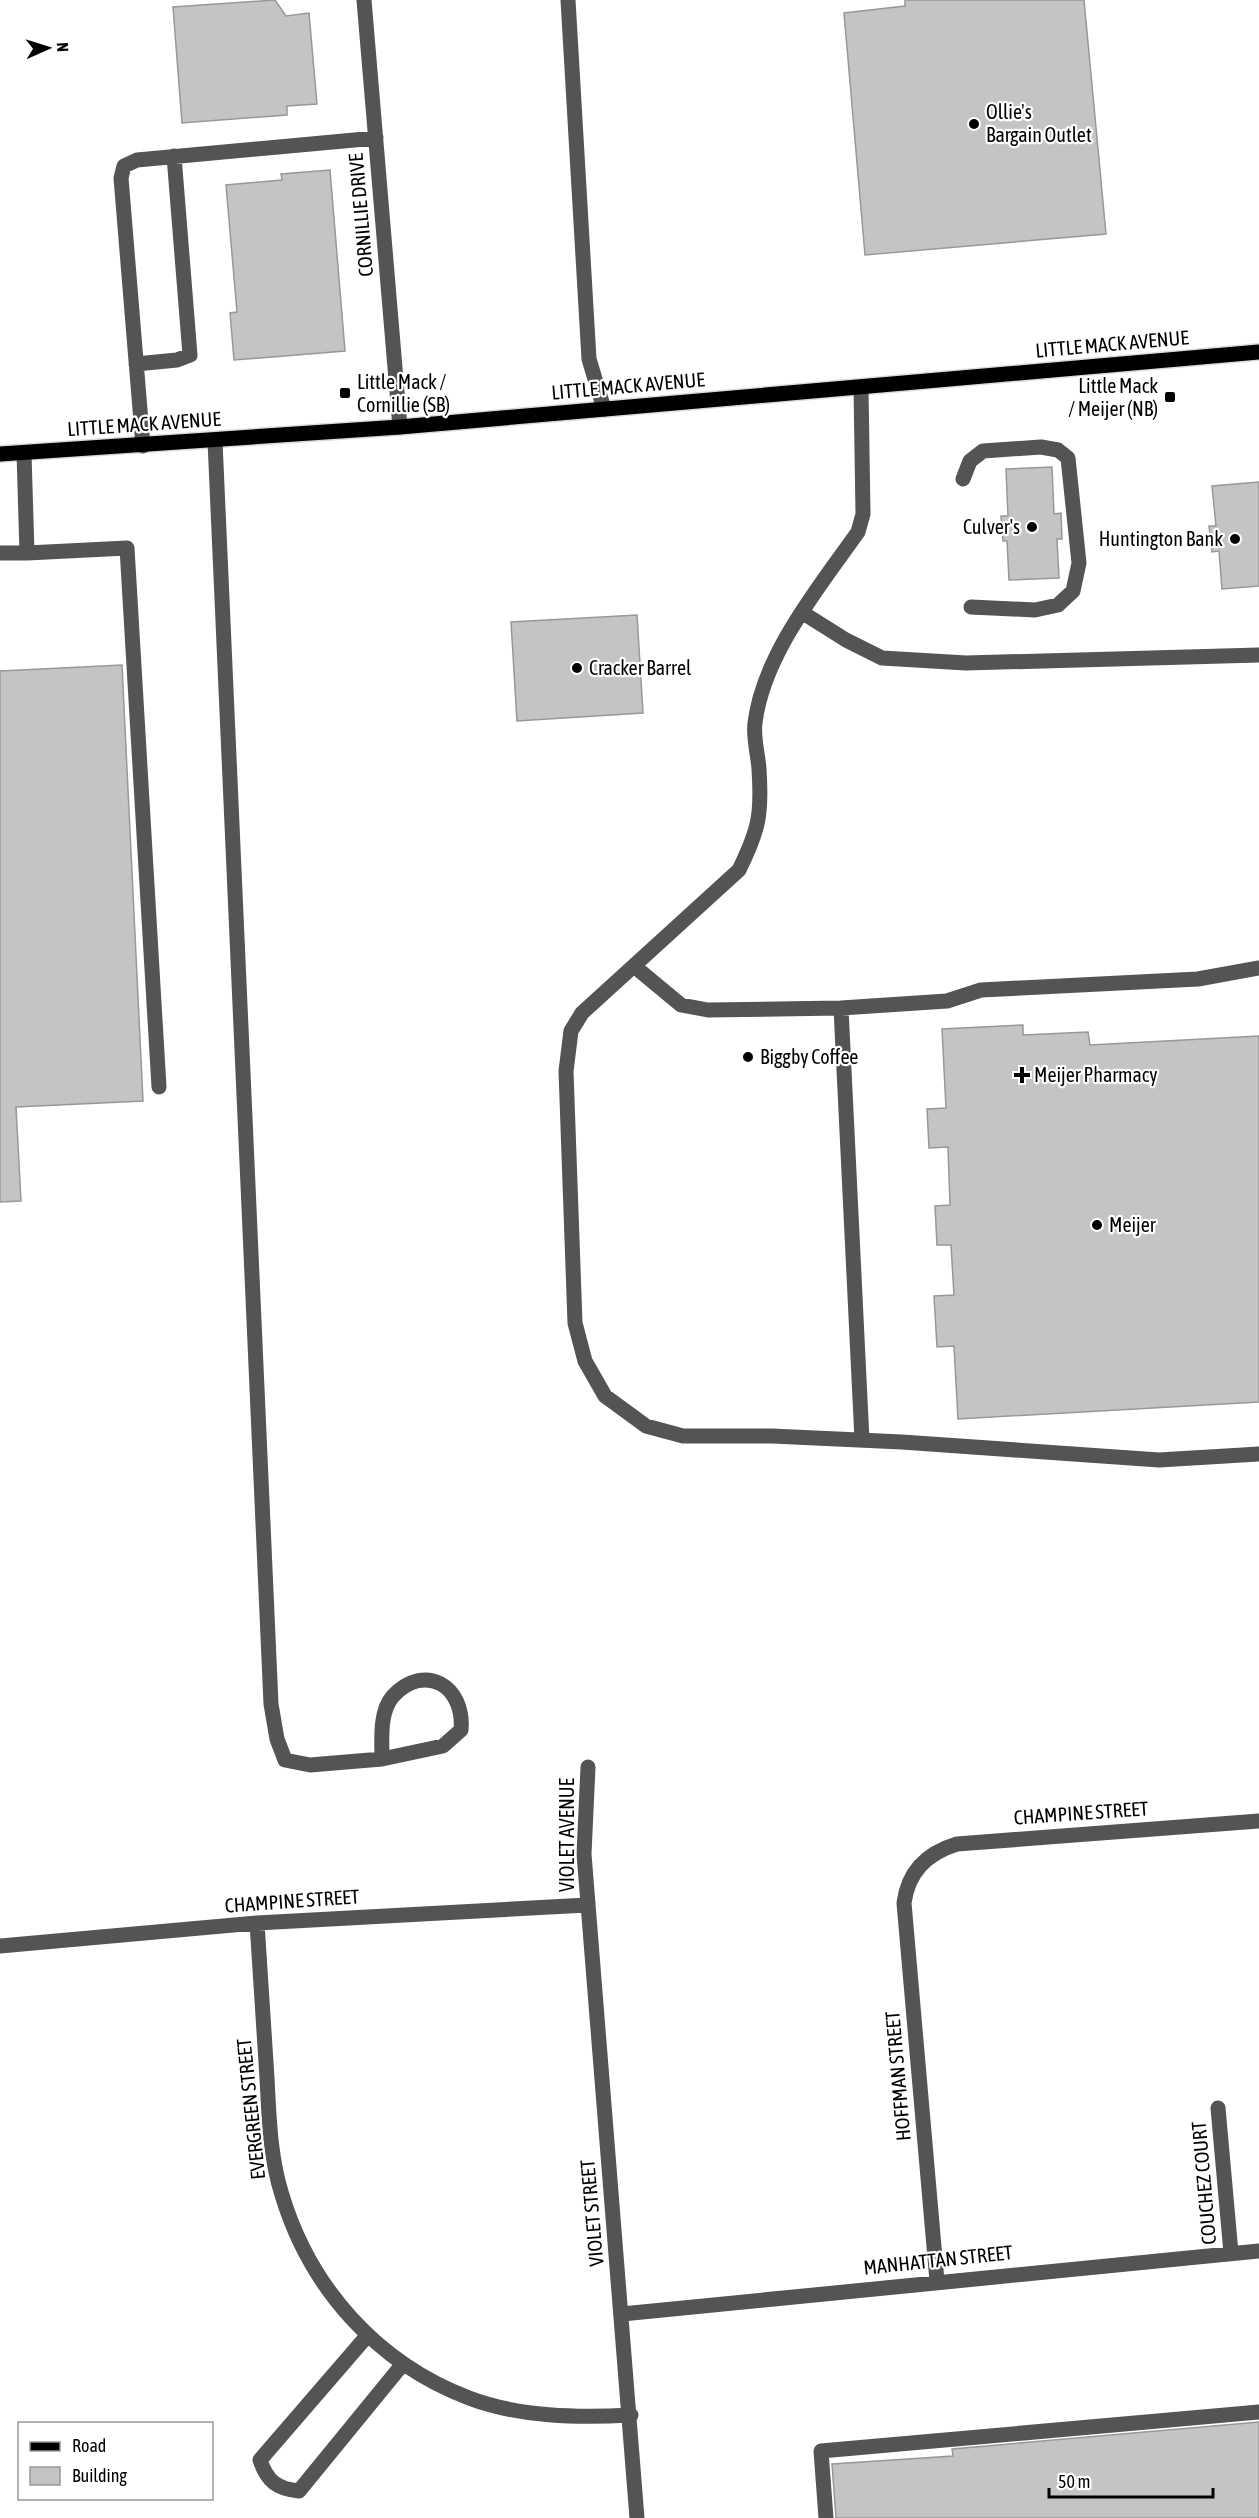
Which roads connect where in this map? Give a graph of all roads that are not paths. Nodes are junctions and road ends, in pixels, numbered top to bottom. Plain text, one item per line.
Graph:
1 (364, 0) edge
2 (568, 0) edge
3 (376, 138) junction
4 (174, 156) junction
5 (1259, 352) edge
6 (136, 364) junction
7 (861, 388) junction
8 (604, 409) junction
9 (400, 427) junction
10 (215, 441) junction
11 (143, 446) junction
12 (24, 453) junction
13 (0, 454) edge
14 (963, 478) dead end
15 (27, 553) junction
16 (0, 554) edge
17 (972, 608) dead end
18 (803, 613) junction
19 (1259, 655) edge
20 (634, 966) junction
21 (1259, 968) edge
22 (841, 1008) junction
23 (159, 1087) dead end
24 (862, 1440) junction
25 (1259, 1454) edge
26 (382, 1759) junction
27 (588, 1767) dead end
28 (1259, 1821) edge
29 (915, 1870) joint
30 (587, 1905) junction
31 (257, 1923) junction
32 (0, 1946) edge
33 (1218, 2108) dead end
34 (1259, 2251) edge
35 (1231, 2253) junction
36 (937, 2281) junction
37 (622, 2314) junction
38 (367, 2336) junction
39 (402, 2365) junction
40 (1259, 2412) edge
41 (631, 2415) junction
42 (637, 2518) edge
43 (826, 2518) edge

1 - 3 street, CORNILLIE DRIVE
2 - 8 street
3 - 4 street
3 - 9 street, CORNILLIE DRIVE
4 - 6 street
4 - 6 street
5 - 7 main road, LITTLE MACK AVENUE
6 - 11 street
7 - 8 main road, LITTLE MACK AVENUE
7 - 18 street
8 - 9 main road, LITTLE MACK AVENUE
9 - 10 main road, LITTLE MACK AVENUE
10 - 11 main road, LITTLE MACK AVENUE
10 - 26 street
11 - 12 main road, LITTLE MACK AVENUE
12 - 13 main road, LITTLE MACK AVENUE
12 - 15 street
14 - 17 street
15 - 16 street
15 - 23 street
18 - 19 street
18 - 20 street
20 - 22 street
20 - 24 street
21 - 22 street
22 - 24 street
24 - 25 street
26 - 26 street
27 - 30 street, VIOLET AVENUE
28 - 29 street, CHAMPINE STREET
29 - 36 street, HOFFMAN STREET
30 - 31 street, CHAMPINE STREET
30 - 37 street, VIOLET STREET
31 - 32 street, CHAMPINE STREET
31 - 38 street, EVERGREEN STREET
33 - 35 street, COUCHEZ COURT
34 - 35 street, MANHATTAN STREET
35 - 36 street, MANHATTAN STREET
36 - 37 street, MANHATTAN STREET
37 - 41 street, VIOLET STREET
38 - 39 street, EVERGREEN STREET
38 - 39 street
39 - 41 street, EVERGREEN STREET
40 - 43 street
41 - 42 street, VIOLET STREET

